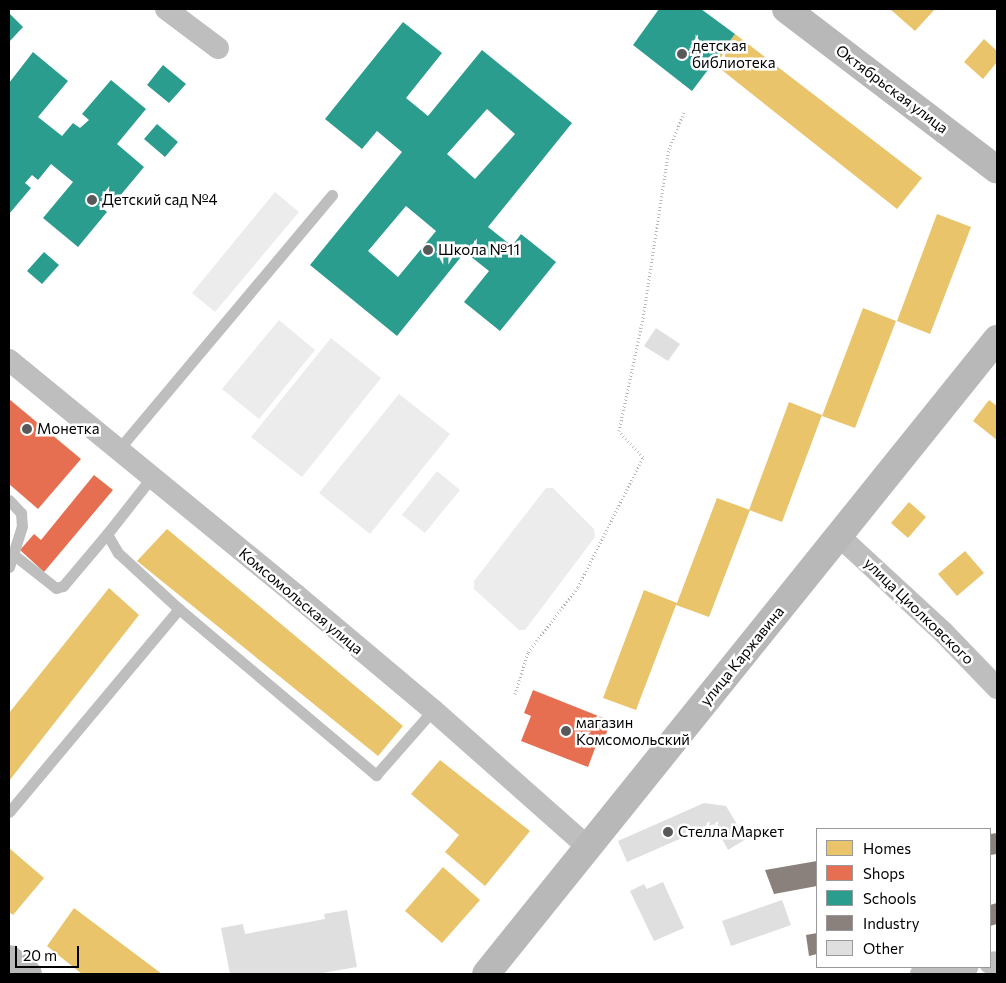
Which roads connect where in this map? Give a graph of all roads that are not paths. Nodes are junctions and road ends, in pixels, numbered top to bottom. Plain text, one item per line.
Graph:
1 (166, 9) edge
2 (786, 9) edge
3 (218, 48) dead end
4 (997, 170) edge
5 (332, 195) dead end
6 (997, 339) edge
7 (9, 360) edge
8 (118, 450) junction
9 (151, 478) junction
10 (9, 500) edge
11 (107, 534) junction
12 (839, 536) junction
13 (14, 555) junction
14 (9, 567) edge
15 (179, 609) junction
16 (997, 688) edge
17 (433, 710) junction
18 (9, 812) edge
19 (588, 847) junction
20 (9, 959) edge
21 (960, 968) edge
22 (28, 974) edge
23 (486, 974) edge
24 (921, 974) edge

1 - 3 street
2 - 4 street, Октябрьская улица
5 - 8 lane
6 - 12 street, улица Каржавина
7 - 8 street, Комсомольская улица
8 - 9 street, Комсомольская улица
9 - 11 lane
9 - 17 street, Комсомольская улица
10 - 13 lane
11 - 13 lane
11 - 15 lane
12 - 16 street, улица Циолковского
12 - 19 street, улица Каржавина
13 - 14 lane
15 - 17 lane
15 - 18 lane
17 - 19 street, Комсомольская улица
19 - 23 street, улица Каржавина
20 - 22 street
21 - 24 street

